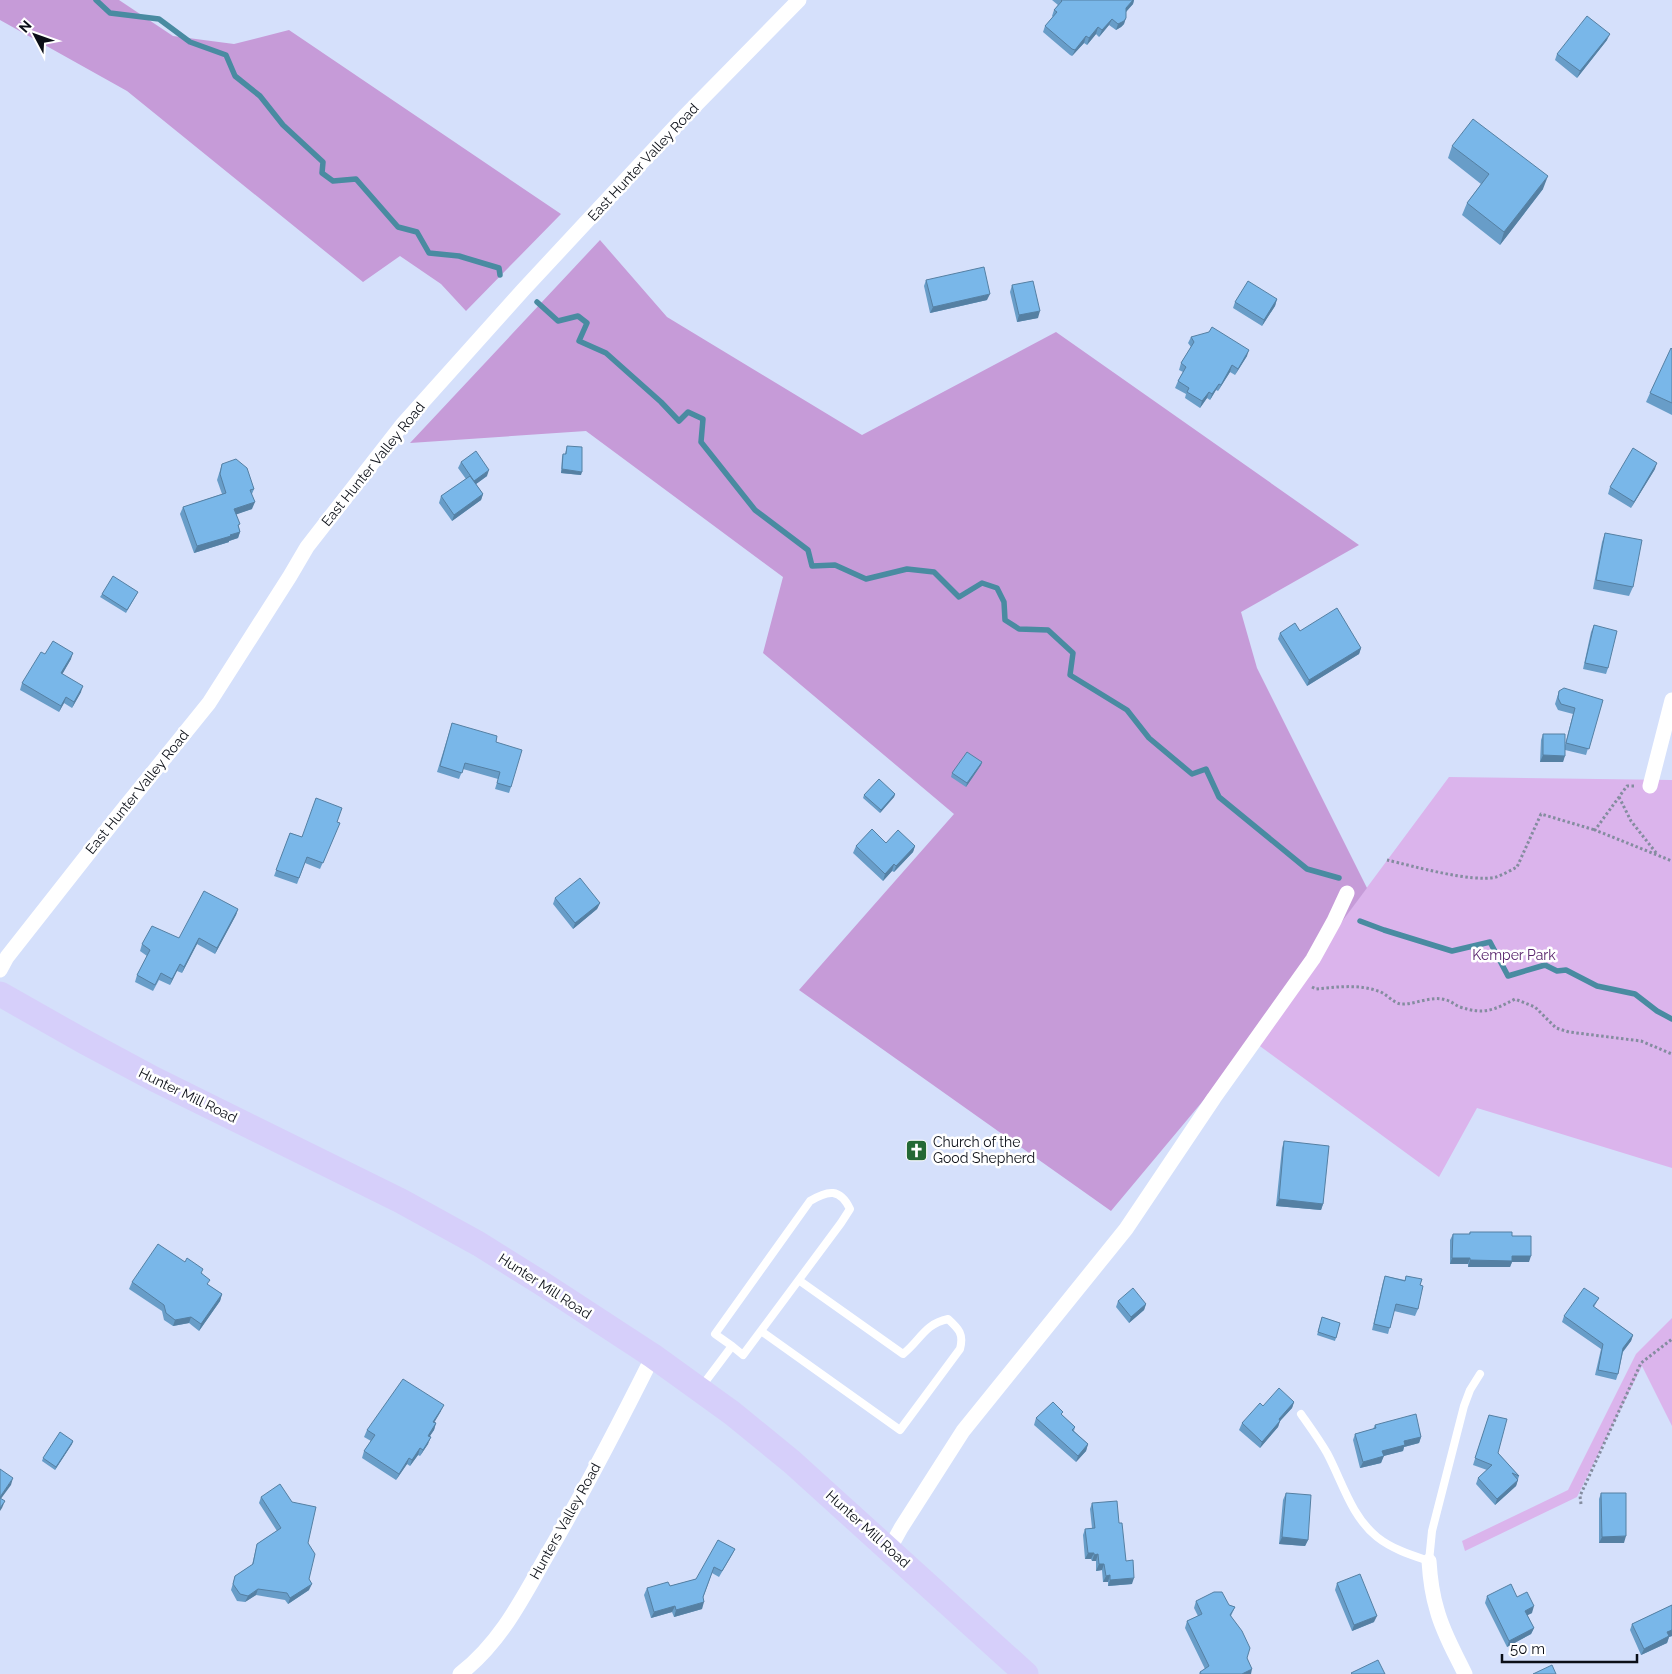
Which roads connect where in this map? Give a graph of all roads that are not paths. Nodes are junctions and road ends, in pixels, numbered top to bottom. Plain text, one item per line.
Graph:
1 (799, 0) edge
2 (1672, 700) edge
3 (1650, 786) road end
4 (1347, 893) dead end
5 (0, 970) edge
6 (0, 994) edge
7 (800, 1281) junction
8 (762, 1331) junction
9 (732, 1346) junction
10 (653, 1356) junction
11 (1480, 1374) dead end
12 (699, 1390) junction
13 (1301, 1414) dead end
14 (890, 1548) junction
15 (1429, 1561) junction
16 (460, 1674) edge
17 (1026, 1674) edge
18 (1465, 1674) edge

1 - 5 street, East Hunter Valley Road
2 - 3 street
4 - 14 street
6 - 10 main road, Hunter Mill Road
7 - 8 lane
7 - 8 lane
7 - 9 lane
8 - 9 lane
9 - 12 lane
10 - 12 main road, Hunter Mill Road
10 - 16 street, Hunters Valley Road
11 - 15 lane
12 - 14 main road, Hunter Mill Road
13 - 15 lane
14 - 17 main road, Hunter Mill Road
15 - 18 street

